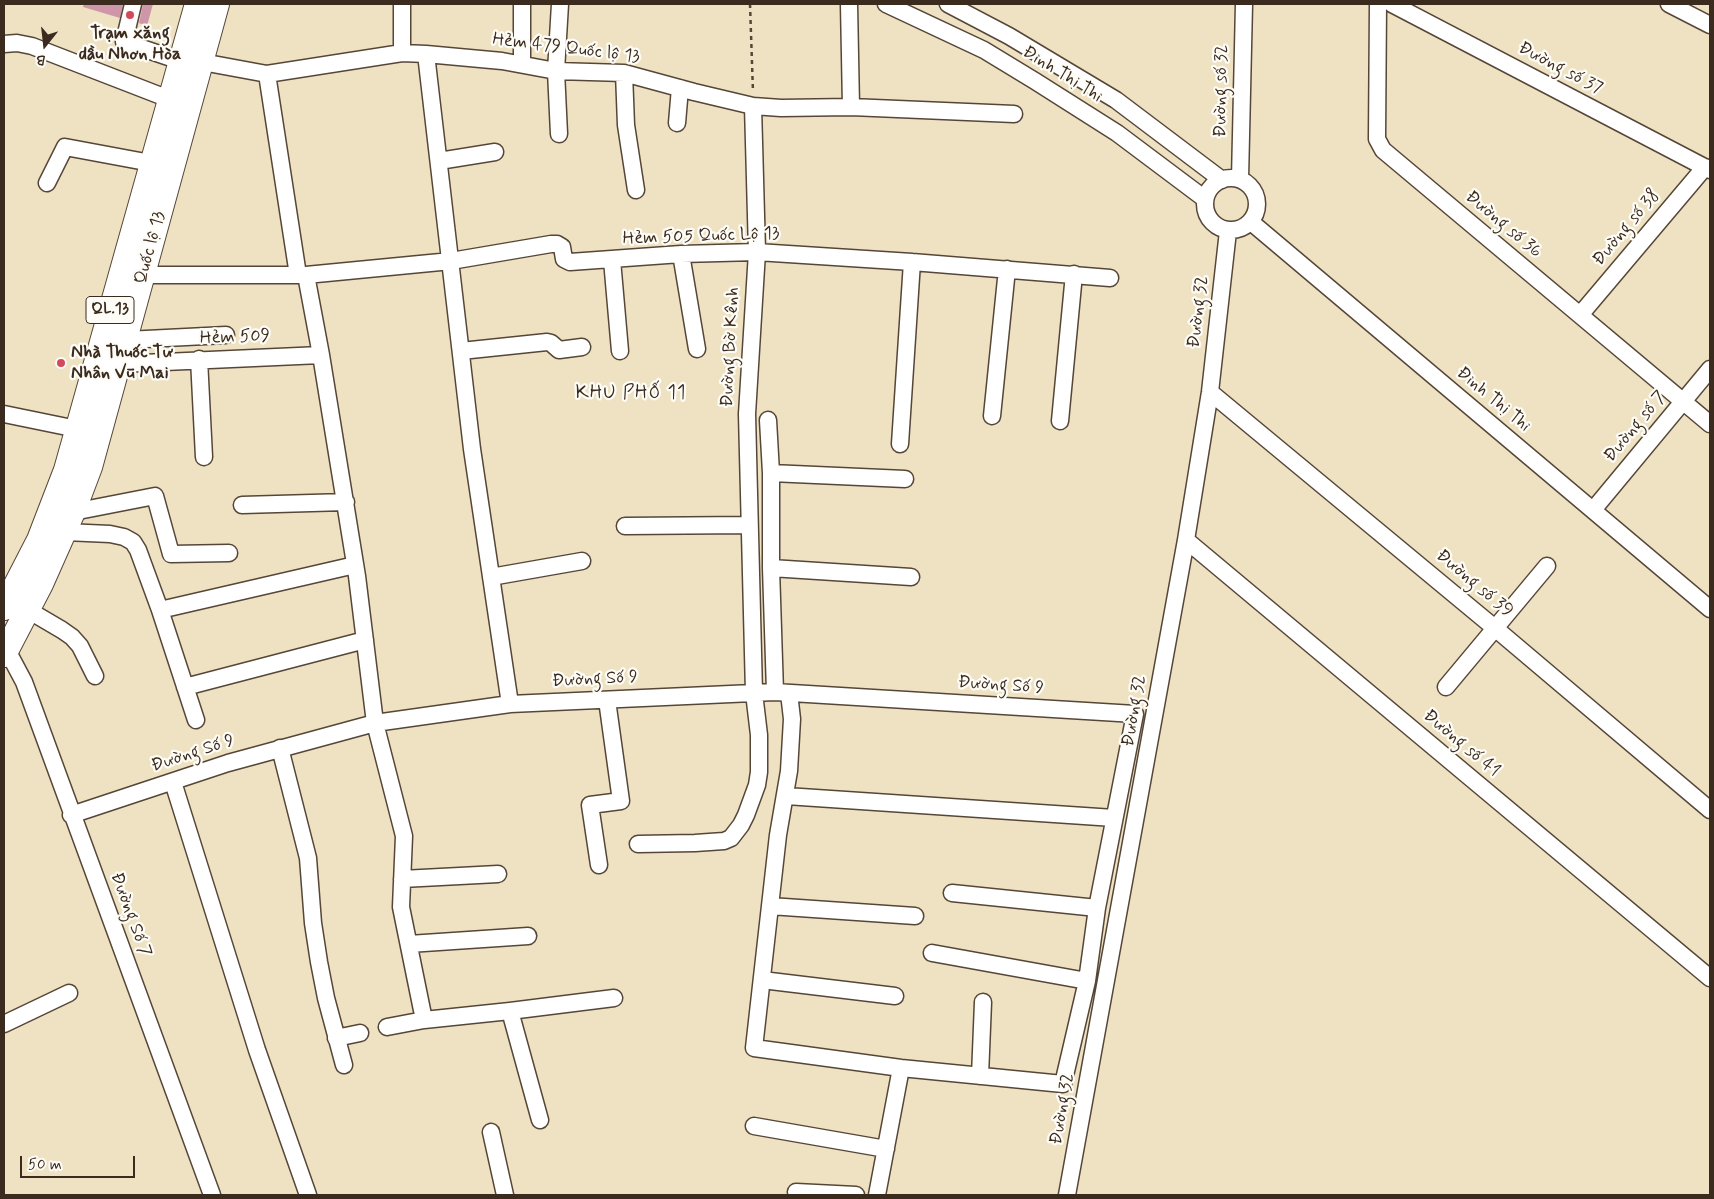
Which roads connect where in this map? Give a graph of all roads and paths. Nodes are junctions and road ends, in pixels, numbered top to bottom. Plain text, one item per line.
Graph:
1 (133, 4) edge
2 (197, 4) edge
3 (217, 4) edge
4 (402, 4) edge
5 (522, 4) edge
6 (560, 4) edge
7 (750, 4) edge
8 (849, 4) edge
9 (886, 4) edge
10 (948, 4) edge
11 (1244, 4) edge
12 (1378, 4) edge
13 (1392, 4) edge
14 (1669, 4) edge
15 (1710, 25) edge
16 (4, 44) edge
17 (402, 53) junction
18 (426, 54) junction
19 (191, 62) junction
20 (522, 64) junction
21 (556, 71) junction
22 (624, 73) junction
23 (267, 74) junction
24 (680, 88) junction
25 (169, 99) junction
26 (754, 106) junction
27 (851, 107) junction
28 (1014, 114) dead end
29 (677, 124) dead end
30 (559, 134) dead end
31 (495, 152) dead end
32 (439, 161) junction
33 (151, 163) junction
34 (1708, 168) edge
35 (1240, 179) junction
36 (1222, 180) junction
37 (47, 183) dead end
38 (636, 190) dead end
39 (1205, 199) junction
40 (1251, 222) junction
41 (1228, 231) junction
42 (757, 252) junction
43 (681, 254) junction
44 (612, 260) junction
45 (450, 261) junction
46 (912, 262) junction
47 (1007, 269) junction
48 (1074, 274) junction
49 (144, 275) junction
50 (302, 275) junction
51 (1110, 278) dead end
52 (1580, 315) junction
53 (226, 335) dead end
54 (126, 340) junction
55 (582, 347) dead end
56 (697, 349) dead end
57 (461, 351) junction
58 (620, 351) dead end
59 (321, 355) junction
60 (199, 359) junction
61 (120, 364) junction
62 (1710, 369) edge
63 (1210, 392) junction
64 (1683, 402) junction
65 (4, 414) edge
66 (992, 416) dead end
67 (768, 420) dead end
68 (1060, 421) dead end
69 (1710, 424) edge
70 (77, 429) junction
71 (900, 444) dead end
72 (204, 457) dead end
73 (771, 473) junction
74 (904, 479) dead end
75 (346, 502) junction
76 (242, 505) dead end
77 (1593, 510) junction
78 (69, 522) junction
79 (748, 525) junction
80 (625, 526) dead end
81 (1186, 540) junction
82 (229, 553) dead end
83 (582, 561) dead end
84 (355, 565) junction
85 (1547, 566) dead end
86 (771, 568) junction
87 (491, 577) junction
88 (911, 577) dead end
89 (4, 608) edge
90 (1710, 609) edge
91 (28, 610) junction
92 (160, 610) junction
93 (1496, 628) junction
94 (365, 640) junction
95 (5, 652) edge
96 (94, 676) dead end
97 (186, 687) junction
98 (1446, 687) dead end
99 (782, 692) junction
100 (754, 693) junction
101 (606, 700) junction
102 (510, 704) junction
103 (196, 720) dead end
104 (375, 723) junction
105 (280, 748) junction
106 (173, 782) junction
107 (786, 796) junction
108 (1710, 810) edge
109 (72, 815) junction
110 (1114, 818) junction
111 (638, 844) dead end
112 (599, 865) dead end
113 (498, 874) dead end
114 (402, 879) junction
115 (952, 893) dead end
116 (770, 906) junction
117 (1097, 908) junction
118 (915, 916) dead end
119 (528, 936) dead end
120 (409, 944) junction
121 (932, 953) dead end
122 (1710, 978) edge
123 (762, 980) junction
124 (1087, 981) junction
125 (69, 993) dead end
126 (895, 996) dead end
127 (614, 998) dead end
128 (983, 1002) dead end
129 (510, 1011) junction
130 (424, 1020) junction
131 (4, 1024) edge
132 (387, 1027) dead end
133 (360, 1033) dead end
134 (336, 1038) junction
135 (344, 1065) dead end
136 (901, 1068) junction
137 (980, 1076) junction
138 (540, 1120) dead end
139 (754, 1126) dead end
140 (491, 1132) dead end
141 (886, 1149) junction
142 (796, 1192) dead end
143 (212, 1195) edge
144 (308, 1195) edge
145 (505, 1195) edge
146 (856, 1195) edge
147 (877, 1195) edge
148 (1067, 1195) edge

1 - 19 street, Hẻm 479 Quốc lộ 13
2 - 19 highway, Quốc lộ 13 / QL.13
3 - 19 highway, Quốc lộ 13 / QL.13
4 - 17 street
5 - 20 street
6 - 21 street
7 - 26 path
8 - 27 street
9 - 39 street, Đinh Thị Thi
10 - 36 street, Đinh Thị Thi
11 - 35 street, Đường số 32
12 - 52 street, Đường số 36
13 - 34 street, Đường số 37
14 - 15 street
16 - 25 street
17 - 18 street, Hẻm 479 Quốc lộ 13
17 - 23 street, Hẻm 479 Quốc lộ 13
18 - 20 street, Hẻm 479 Quốc lộ 13
18 - 32 street
19 - 23 street, Hẻm 479 Quốc lộ 13
19 - 25 highway, Quốc lộ 13 / QL.13
19 - 49 highway, Quốc lộ 13 / QL.13
20 - 21 street, Hẻm 479 Quốc lộ 13
21 - 22 street, Hẻm 479 Quốc lộ 13
21 - 30 street
22 - 24 street, Hẻm 479 Quốc lộ 13
22 - 38 street
23 - 50 street
24 - 26 street, Hẻm 479 Quốc lộ 13
24 - 29 street
25 - 33 highway, Quốc lộ 13 / QL.13
26 - 27 street, Hẻm 479 Quốc lộ 13
26 - 42 street, Đường Bờ Kênh
27 - 28 street, Hẻm 479 Quốc lộ 13
31 - 32 street
32 - 45 street
33 - 37 street
33 - 70 highway, Quốc lộ 13 / QL.13
34 - 52 street, Đường số 38
35 - 36 street
35 - 40 street
36 - 39 street
39 - 41 street
40 - 41 street
40 - 77 street, Đinh Thị Thi
41 - 63 street, Đường 32
42 - 43 street, Hẻm 505 Quốc Lộ 13
42 - 46 street, Hẻm 505 Quốc Lộ 13
42 - 79 street, Đường Bờ Kênh
43 - 44 street, Hẻm 505 Quốc Lộ 13
43 - 56 street
44 - 45 street, Hẻm 505 Quốc Lộ 13
44 - 58 street
45 - 50 street, Hẻm 505 Quốc Lộ 13
45 - 57 street
46 - 47 street, Hẻm 505 Quốc Lộ 13
46 - 71 street
47 - 48 street, Hẻm 505 Quốc Lộ 13
47 - 66 street
48 - 51 street, Hẻm 505 Quốc Lộ 13
48 - 68 street
49 - 50 street, Hẻm 505 Quốc Lộ 13
49 - 54 highway, Quốc lộ 13 / QL.13
50 - 59 street
52 - 64 street, Đường số 36
53 - 54 street
54 - 61 highway, Quốc lộ 13 / QL.13
55 - 57 street
57 - 87 street
59 - 60 street, Hẻm 509
59 - 75 street
60 - 61 street, Hẻm 509
60 - 72 street
61 - 78 highway, Quốc lộ 13 / QL.13
62 - 64 street, Đường số 7
63 - 81 street, Đường 32
63 - 93 street, Đường số 39
64 - 69 street, Đường số 36
64 - 77 street, Đường số 7
65 - 70 street
67 - 73 street
70 - 89 highway, Quốc lộ 13 / QL.13
73 - 74 street
73 - 86 street
75 - 76 street
75 - 84 street
77 - 90 street, Đinh Thị Thi
78 - 82 street
78 - 91 highway, Quốc lộ 13 / QL.13
78 - 92 street
79 - 80 street
79 - 100 street, Đường Bờ Kênh
81 - 122 street, Đường số 41
81 - 148 street, Đường 32
83 - 87 street
84 - 92 street
84 - 94 street
85 - 93 street
86 - 88 street
86 - 99 street
87 - 102 street
91 - 95 highway, Quốc lộ 13 / QL.13
91 - 96 street
92 - 97 street
93 - 98 street
93 - 108 street, Đường số 39
94 - 97 street
94 - 104 street
95 - 109 street, Đường Số 7
97 - 103 street
99 - 100 street, Đường Số 9
99 - 107 street
99 - 110 street, Đường Số 9
100 - 101 street, Đường Số 9
100 - 111 street, Đường Bờ Kênh
101 - 102 street, Đường Số 9
101 - 112 street
102 - 104 street, Đường Số 9
104 - 105 street, Đường Số 9
104 - 114 street
105 - 106 street, Đường Số 9
105 - 134 street
106 - 109 street, Đường Số 9
106 - 144 street
107 - 110 street
107 - 116 street
109 - 143 street, Đường Số 7
110 - 117 street
113 - 114 street
114 - 120 street
115 - 117 street
116 - 118 street
116 - 123 street
117 - 124 street
119 - 120 street
120 - 130 street
121 - 124 street
123 - 126 street
123 - 136 street
124 - 137 street
125 - 131 street
127 - 129 street
128 - 137 street
129 - 130 street
129 - 138 street
130 - 132 street
133 - 134 street
134 - 135 street
136 - 137 street
136 - 141 street
139 - 141 street
140 - 145 street
141 - 147 street
142 - 146 street

